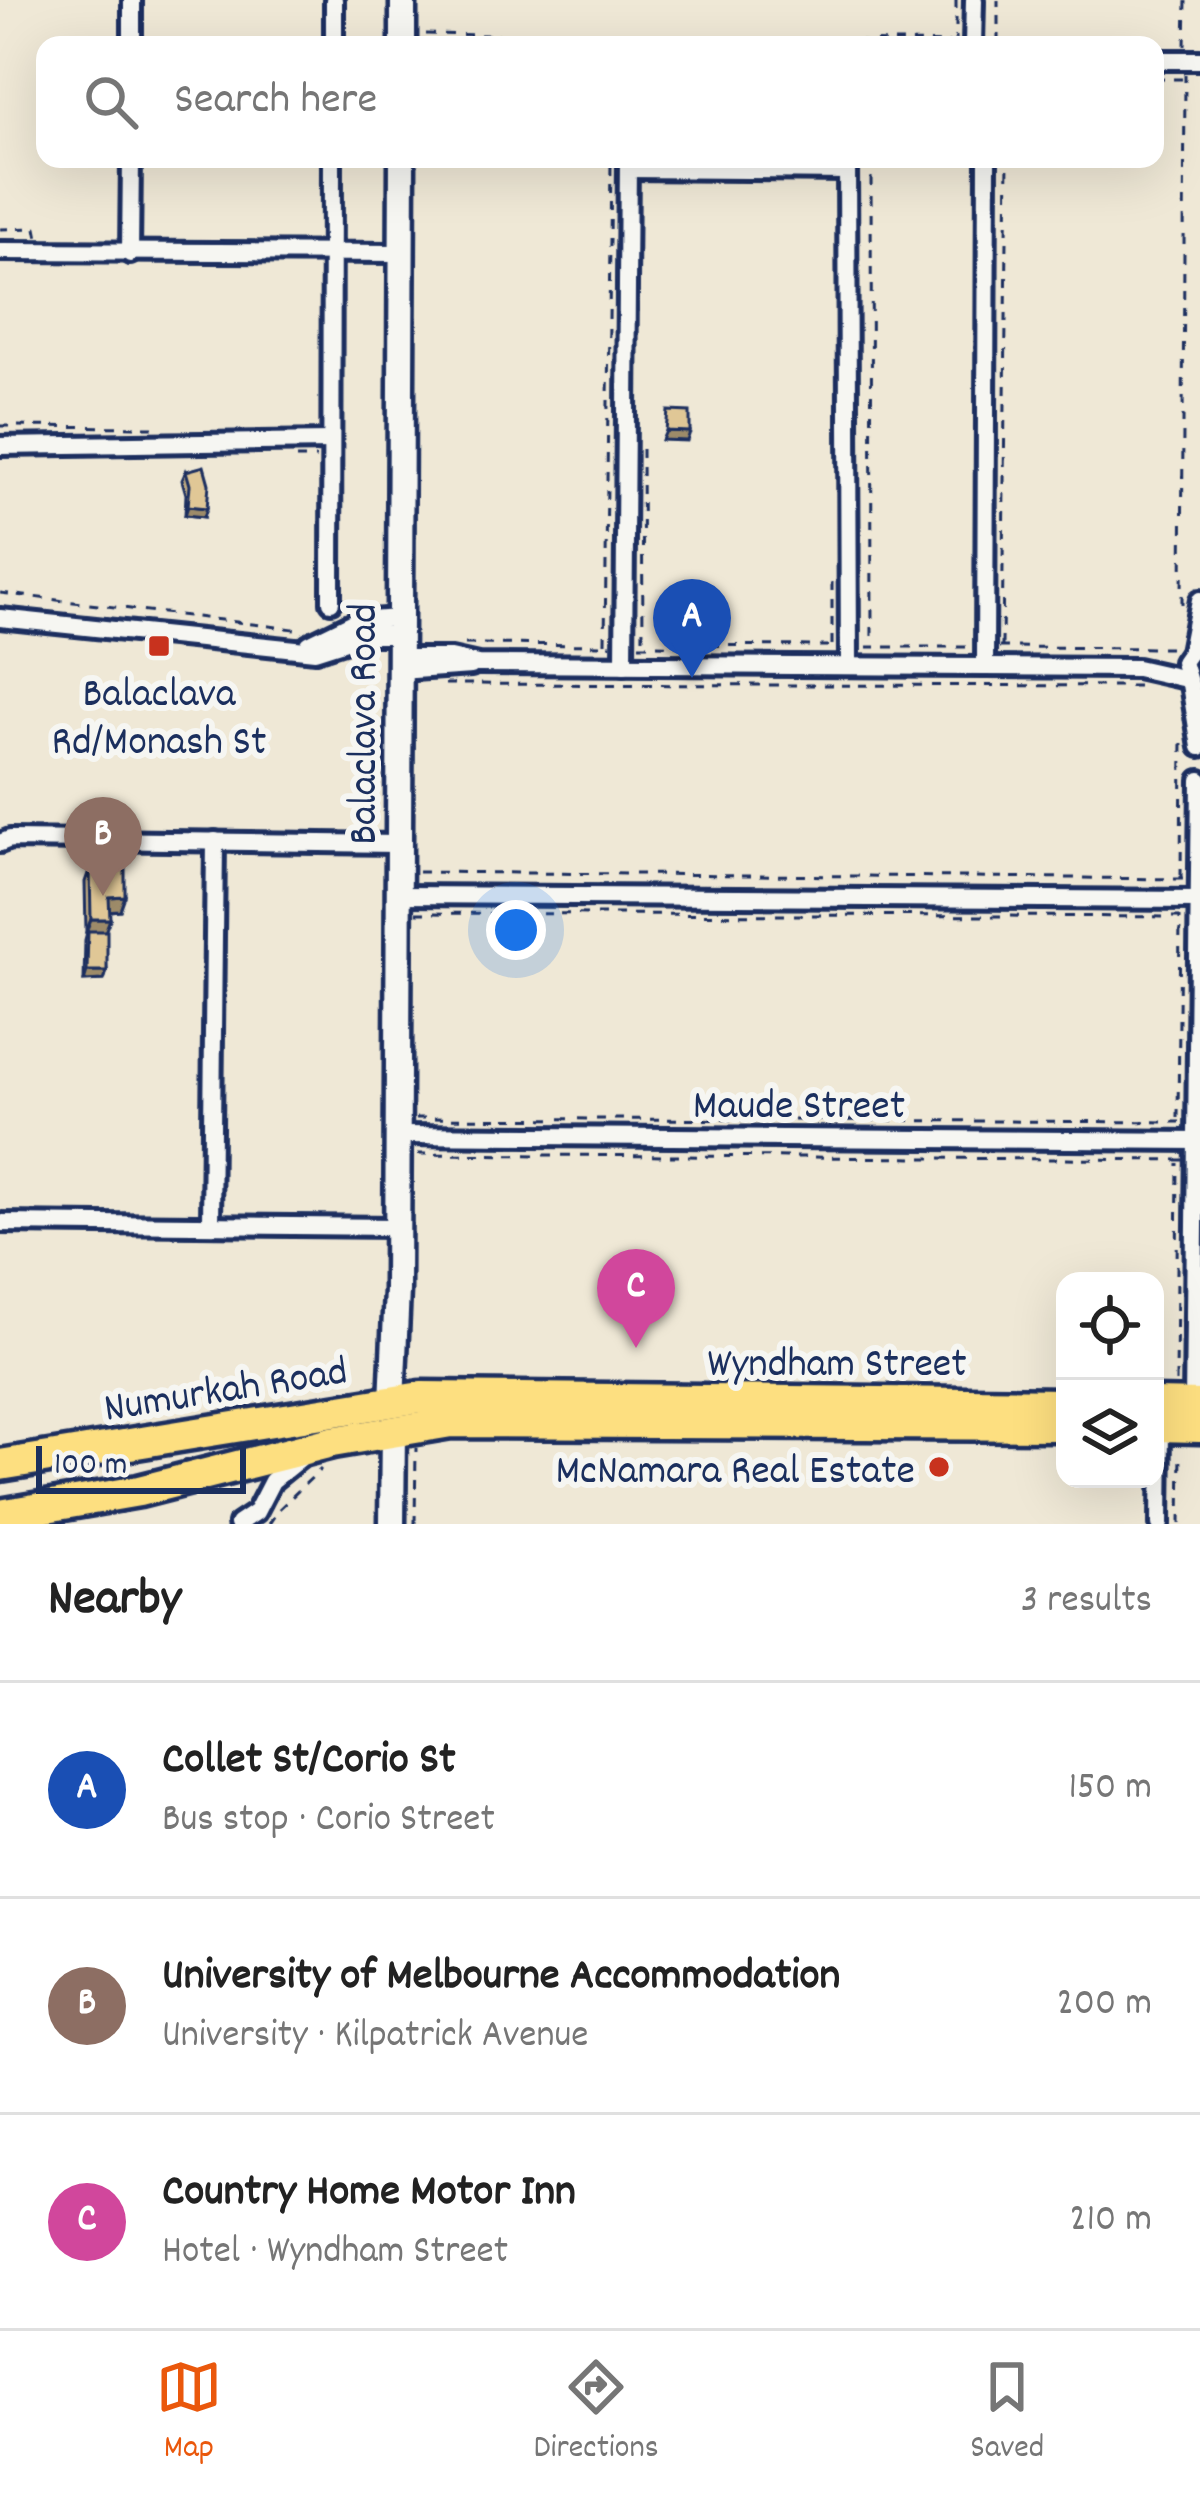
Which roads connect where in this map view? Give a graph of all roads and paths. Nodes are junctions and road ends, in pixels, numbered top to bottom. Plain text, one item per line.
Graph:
1 (132, 0) edge
2 (334, 0) edge
3 (403, 0) edge
4 (956, 0) edge
5 (974, 0) edge
6 (998, 0) edge
7 (1186, 0) edge
8 (131, 36) edge
9 (334, 36) edge
10 (413, 36) edge
11 (966, 36) edge
12 (969, 36) edge
13 (998, 36) edge
14 (1190, 66) edge
15 (131, 168) edge
16 (332, 168) edge
17 (402, 168) edge
18 (611, 168) edge
19 (628, 168) edge
20 (848, 168) edge
21 (871, 168) edge
22 (987, 168) edge
23 (1008, 168) edge
24 (0, 251) edge
25 (331, 253) junction
26 (402, 253) junction
27 (130, 254) junction
28 (331, 441) junction
29 (0, 446) edge
30 (0, 593) edge
31 (1191, 601) edge
32 (331, 602) dead end
33 (0, 618) edge
34 (309, 631) dead end
35 (454, 644) dead end
36 (399, 645) junction
37 (605, 645) junction
38 (624, 645) junction
39 (849, 646) junction
40 (872, 647) junction
41 (993, 647) junction
42 (1186, 651) edge
43 (624, 665) junction
44 (849, 666) junction
45 (985, 667) junction
46 (1137, 668) junction
47 (1192, 683) edge
48 (432, 684) dead end
49 (1147, 686) dead end
50 (1182, 731) dead end
51 (1200, 747) edge
52 (1200, 780) edge
53 (215, 841) junction
54 (0, 843) edge
55 (398, 844) junction
56 (418, 872) dead end
57 (1190, 879) edge
58 (406, 904) junction
59 (1190, 904) edge
60 (406, 1127) junction
61 (1190, 1141) edge
62 (416, 1154) dead end
63 (0, 1223) edge
64 (211, 1224) junction
65 (397, 1227) junction
66 (1056, 1403) edge
67 (1177, 1415) edge
68 (400, 1424) junction
69 (1056, 1425) edge
70 (320, 1456) junction
71 (0, 1465) edge
72 (0, 1515) edge
73 (260, 1520) edge
74 (238, 1524) edge
75 (392, 1524) edge
76 (415, 1524) edge
77 (1160, 1524) edge
78 (1180, 1524) edge

1 - 8 street
2 - 9 street
3 - 10 main road
4 - 11 path
5 - 12 street
6 - 13 path
7 - 14 path
14 - 31 path
15 - 27 street
16 - 25 street, Balaclava Road
17 - 26 main road, Balaclava Road
18 - 37 path
19 - 38 street
20 - 39 street
21 - 40 path
22 - 41 street
23 - 41 path
24 - 27 street
25 - 26 street
25 - 27 street
25 - 28 street, Balaclava Road
26 - 36 main road, Balaclava Road
28 - 29 street
28 - 32 street, Balaclava Road
30 - 34 path
31 - 42 street
33 - 36 street
35 - 37 path
36 - 43 street
36 - 55 main road, Balaclava Road
37 - 38 path
38 - 39 path
38 - 43 street
39 - 40 path
39 - 44 street
40 - 41 path
41 - 42 path
41 - 45 street
42 - 46 street
42 - 47 street
43 - 44 street
44 - 45 street
45 - 46 street
46 - 47 street
47 - 51 street
48 - 49 path
50 - 57 path
52 - 57 street
53 - 54 street
53 - 55 street
53 - 64 street
55 - 58 main road, Balaclava Road
56 - 57 path
57 - 59 street
58 - 59 street
58 - 59 path
58 - 60 main road, Balaclava Road
59 - 61 street
59 - 61 path
60 - 61 street, Maude Street
60 - 61 path
60 - 65 main road, Balaclava Road
61 - 62 path
61 - 67 street
61 - 67 path
63 - 64 street
64 - 65 street
65 - 68 main road, Balaclava Road
66 - 68 highway, Wyndham Street
67 - 77 street
67 - 78 path
68 - 69 highway, Wyndham Street
68 - 70 highway, Numurkah Road
68 - 71 highway, Numurkah Road
68 - 75 main road
68 - 76 path
70 - 72 highway, Numurkah Road
70 - 73 path
70 - 73 street
73 - 74 street

